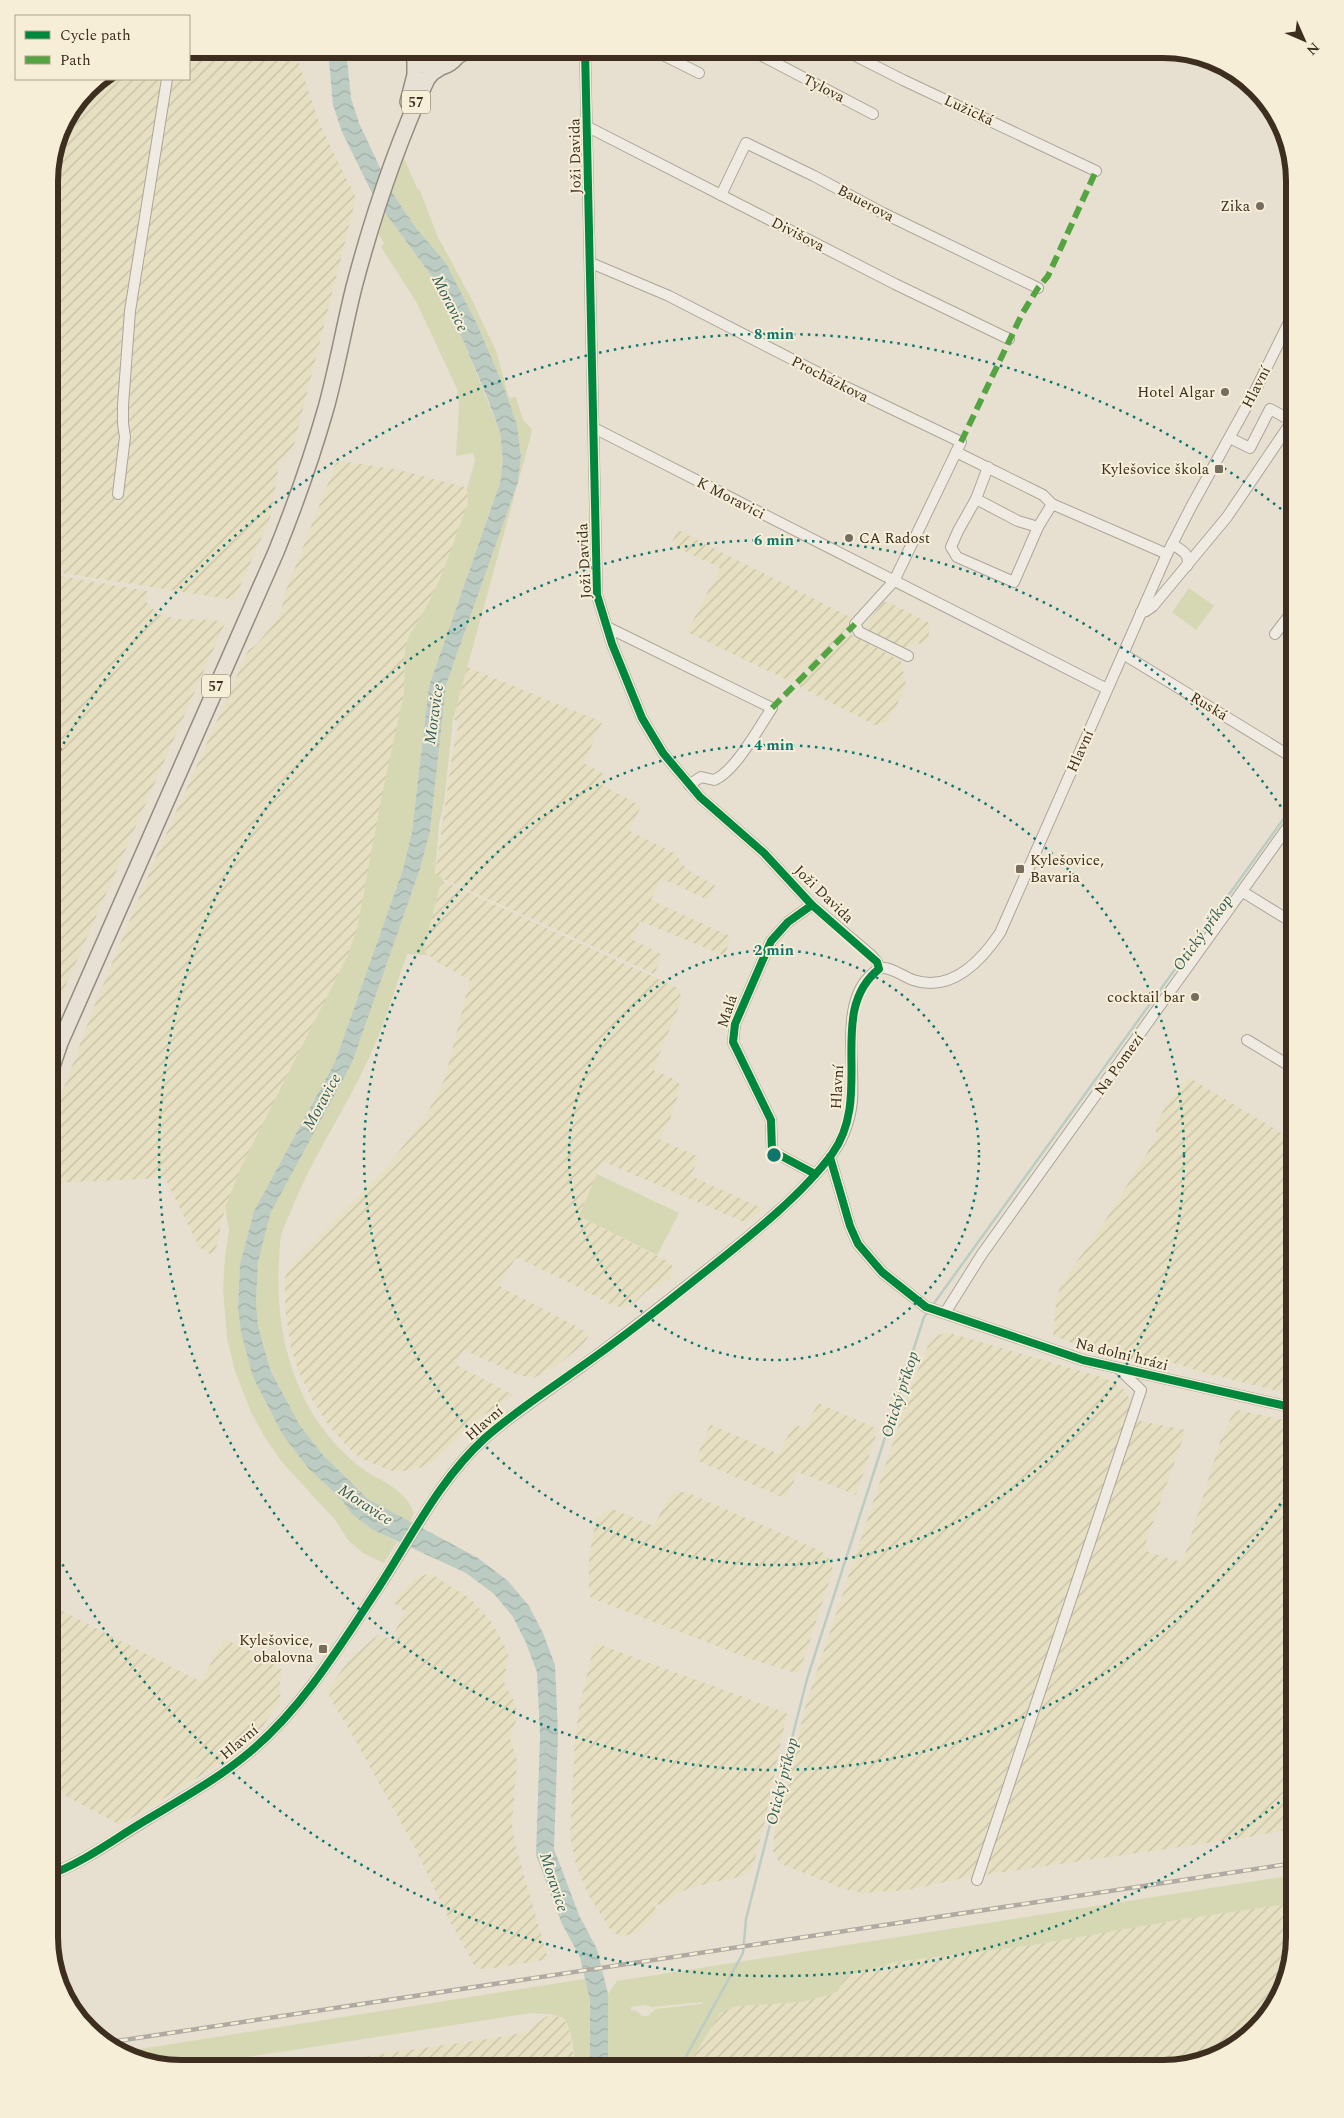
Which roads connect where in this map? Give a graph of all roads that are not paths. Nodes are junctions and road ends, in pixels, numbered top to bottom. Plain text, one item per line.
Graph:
1 (413, 57) edge
2 (417, 57) edge
3 (456, 57) edge
4 (585, 57) edge
5 (668, 57) edge
6 (765, 58) edge
7 (859, 58) edge
8 (441, 67) junction
9 (700, 73) dead end
10 (167, 80) edge
11 (873, 114) dead end
12 (588, 127) junction
13 (399, 143) junction
14 (1096, 171) dead end
15 (722, 195) junction
16 (591, 263) junction
17 (1038, 288) dead end
18 (1286, 328) edge
19 (1009, 339) dead end
20 (1286, 418) edge
21 (594, 428) junction
22 (1286, 433) edge
23 (1230, 438) junction
24 (956, 452) junction
25 (988, 467) junction
26 (118, 494) dead end
27 (976, 500) junction
28 (1052, 504) junction
29 (1038, 527) junction
30 (1172, 544) junction
31 (1167, 554) junction
32 (1184, 570) junction
33 (1159, 572) junction
34 (894, 581) junction
35 (1141, 612) junction
36 (1286, 620) edge
37 (607, 627) junction
38 (1275, 634) dead end
39 (1123, 654) junction
40 (908, 656) dead end
41 (1107, 689) junction
42 (1286, 754) edge
43 (689, 784) junction
44 (1286, 830) edge
45 (1242, 892) junction
46 (812, 906) junction
47 (1286, 919) edge
48 (879, 968) junction
49 (1248, 1040) dead end
50 (58, 1052) edge
51 (1286, 1063) edge
52 (830, 1157) junction
53 (815, 1174) junction
54 (936, 1311) junction
55 (1118, 1369) junction
56 (1286, 1406) edge
57 (57, 1871) edge
58 (978, 1880) dead end

1 - 13 main road, 57
2 - 8 main road
3 - 8 main road, 57
4 - 12 street, Joži Davida
5 - 9 street
6 - 11 street, Tylova
7 - 14 street, Lužická
8 - 13 main road, 57
10 - 26 street
12 - 15 street, Divišova
12 - 16 street, Joži Davida
13 - 50 main road, 57
15 - 17 street, Bauerova
15 - 19 street, Divišova
16 - 21 street, Joži Davida
16 - 24 street, Procházkova
18 - 23 street, Hlavní
20 - 23 street, Hlavní
21 - 34 street, K Moravici
21 - 37 street, Joži Davida
22 - 32 street, Hlavní
23 - 30 street, Hlavní
24 - 25 street
24 - 34 street
25 - 27 street
25 - 28 street
27 - 29 street
27 - 29 street
28 - 29 street
28 - 31 street
30 - 31 street, Hlavní
30 - 32 street
31 - 33 street, Hlavní
32 - 33 street
32 - 35 street, Hlavní
33 - 35 street, Hlavní
34 - 40 street
34 - 41 street
35 - 39 street, Hlavní
36 - 38 street
37 - 43 street, Joži Davida
37 - 43 street
39 - 41 street, Hlavní
39 - 42 street, Ruská
41 - 48 street, Hlavní
43 - 46 street, Joži Davida
44 - 45 street, Na Pomezí
45 - 47 street
45 - 54 street, Na Pomezí
46 - 48 street, Joži Davida
46 - 53 street, Malá
48 - 52 street, Hlavní
49 - 51 street
52 - 53 street, Hlavní
52 - 54 street, Na dolni hrázi
53 - 57 street, Hlavní
54 - 55 street, Na dolni hrázi
55 - 56 street, Na dolni hrázi
55 - 58 street

